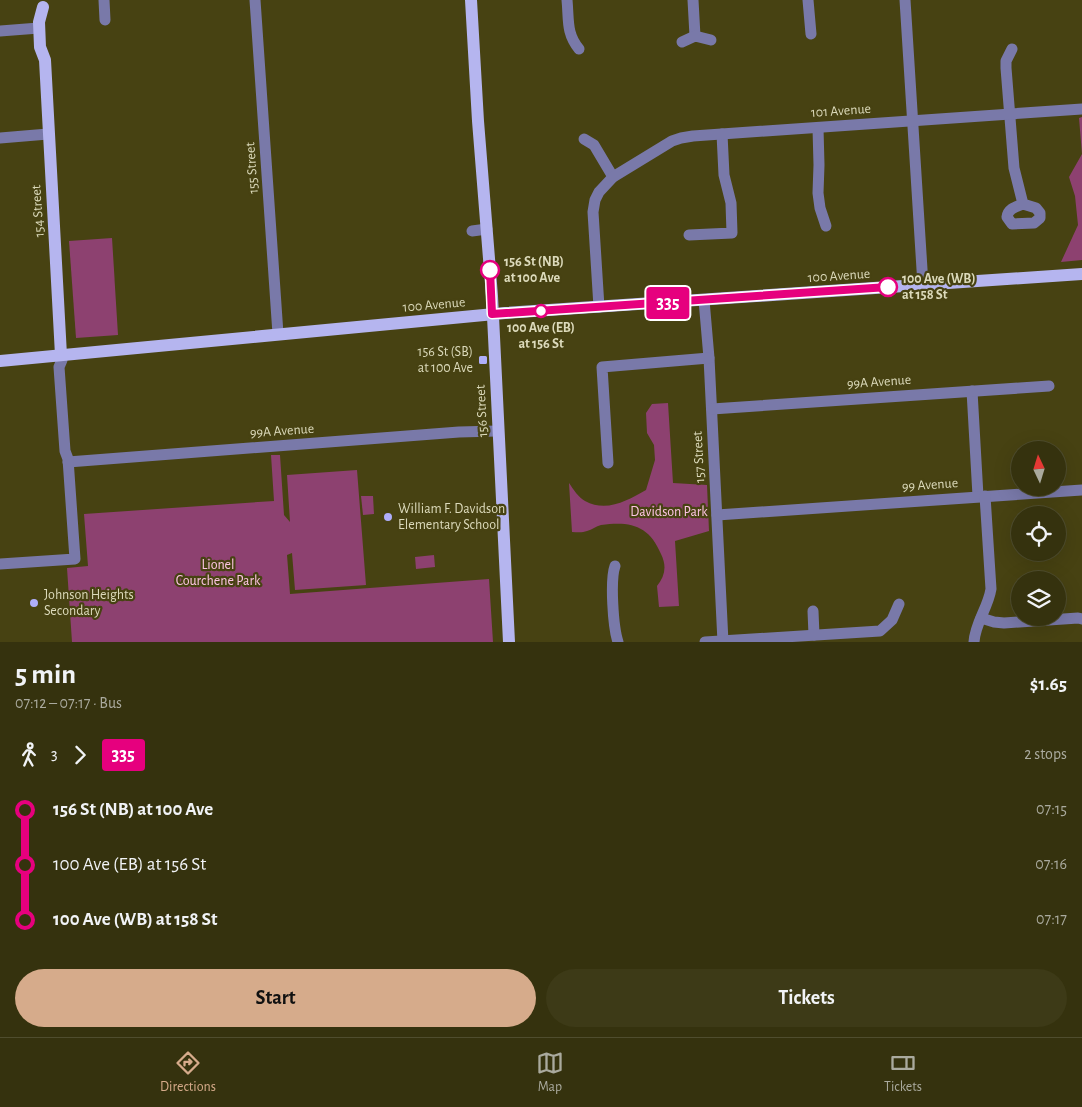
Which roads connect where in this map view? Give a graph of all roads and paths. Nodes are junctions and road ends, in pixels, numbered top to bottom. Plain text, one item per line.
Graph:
1 (104, 0) edge
2 (255, 0) edge
3 (471, 0) edge
4 (567, 0) edge
5 (693, 0) edge
6 (808, 0) edge
7 (905, 0) edge
8 (43, 4) edge
9 (105, 20) dead end
10 (39, 28) junction
11 (0, 31) edge
12 (811, 34) dead end
13 (695, 36) junction
14 (711, 40) dead end
15 (682, 42) dead end
16 (579, 49) dead end
17 (1012, 49) dead end
18 (45, 60) junction
19 (1082, 109) edge
20 (1010, 114) junction
21 (913, 121) junction
22 (818, 128) junction
23 (48, 134) junction
24 (722, 134) junction
25 (0, 138) edge
26 (584, 139) dead end
27 (613, 177) junction
28 (1023, 204) dead end
29 (826, 226) dead end
30 (487, 229) junction
31 (472, 231) dead end
32 (689, 235) dead end
33 (1082, 274) edge
34 (923, 285) junction
35 (704, 300) junction
36 (599, 307) junction
37 (492, 314) junction
38 (278, 334) junction
39 (62, 358) junction
40 (709, 358) junction
41 (0, 361) edge
42 (1049, 386) dead end
43 (972, 391) junction
44 (712, 409) junction
45 (497, 431) junction
46 (68, 460) junction
47 (608, 462) dead end
48 (1082, 490) edge
49 (981, 496) junction
50 (717, 515) junction
51 (0, 564) edge
52 (615, 566) dead end
53 (899, 604) dead end
54 (813, 611) dead end
55 (981, 618) junction
56 (1082, 620) edge
57 (814, 635) junction
58 (723, 641) edge
59 (509, 642) edge
60 (618, 642) edge
61 (705, 642) edge
62 (974, 642) edge

1 - 9 street
2 - 38 street, 155 Street
3 - 30 main road, 156 Street
4 - 16 street
5 - 13 street
6 - 12 street
7 - 21 street
8 - 10 main road, 154 Street
8 - 18 main road, 154 Street
10 - 11 street
10 - 18 main road, 154 Street
13 - 14 street
13 - 15 street
17 - 20 street
18 - 23 main road, 154 Street
19 - 20 street, 101 Avenue
20 - 21 street, 101 Avenue
20 - 28 street
21 - 22 street, 101 Avenue
21 - 34 street
22 - 24 street, 101 Avenue
22 - 29 street
23 - 25 street
23 - 39 main road, 154 Street
24 - 27 street, 101 Avenue
24 - 32 street
26 - 27 street
27 - 36 street, 101 Avenue
30 - 31 street
30 - 37 main road, 156 Street
33 - 34 main road, 100 Avenue
34 - 35 main road, 100 Avenue
35 - 36 main road, 100 Avenue
35 - 40 street, 157 Street
36 - 37 main road, 100 Avenue
37 - 38 main road, 100 Avenue
37 - 45 main road, 156 Street
38 - 39 main road, 100 Avenue
39 - 41 main road, 100 Avenue
39 - 46 street, 154 Street
40 - 44 street, 157 Street
40 - 47 street
42 - 43 street, 99A Avenue
43 - 44 street, 99A Avenue
43 - 49 street
44 - 50 street, 157 Street
45 - 46 street, 99A Avenue
45 - 59 main road, 156 Street
46 - 51 street, 154 Street
48 - 49 street, 99 Avenue
49 - 50 street, 99 Avenue
49 - 55 street
50 - 58 street, 157 Street
52 - 60 street
53 - 57 street
54 - 57 street
55 - 56 street
55 - 62 street
57 - 58 street
58 - 61 street

